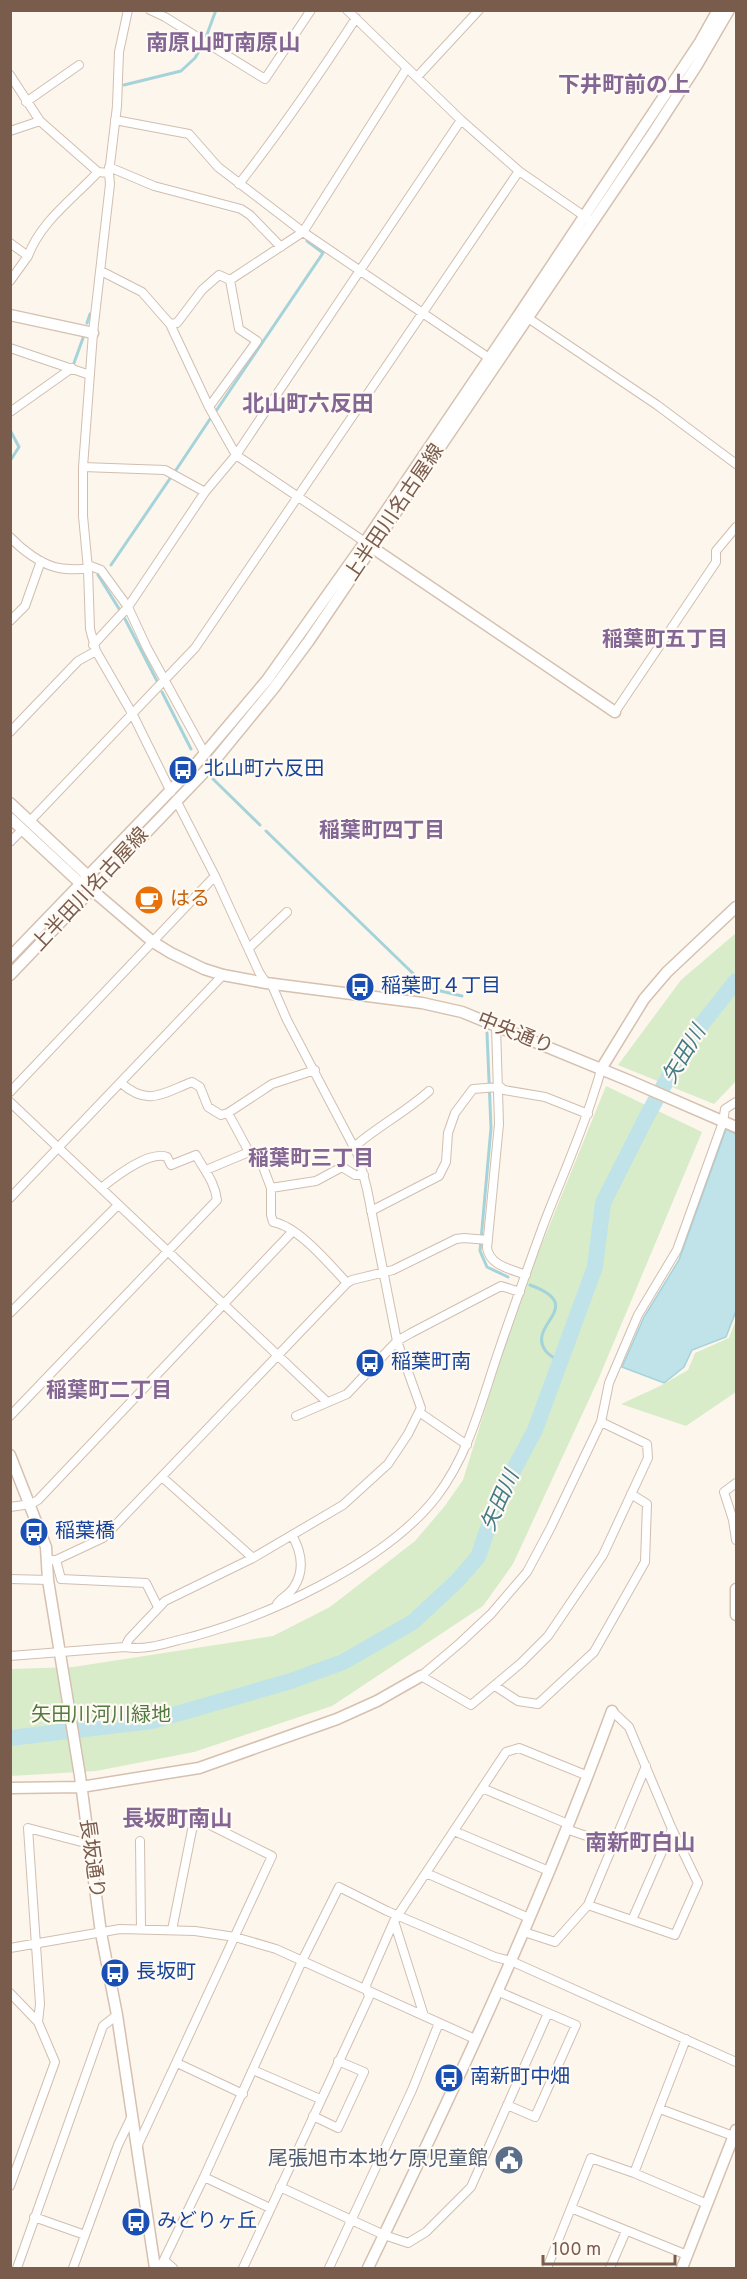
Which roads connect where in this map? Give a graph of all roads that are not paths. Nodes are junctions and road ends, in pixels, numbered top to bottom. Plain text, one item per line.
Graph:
1 (128, 10) edge
2 (150, 10) edge
3 (311, 10) edge
4 (347, 10) edge
5 (479, 10) edge
6 (718, 10) edge
7 (729, 10) edge
8 (356, 18) junction
9 (79, 65) dead end
10 (407, 68) junction
11 (417, 77) junction
12 (11, 78) edge
13 (26, 102) junction
14 (115, 120) junction
15 (461, 120) junction
16 (40, 121) junction
17 (10, 131) edge
18 (109, 170) junction
19 (519, 171) junction
20 (98, 172) junction
21 (239, 183) junction
22 (589, 219) junction
23 (303, 231) junction
24 (10, 243) edge
25 (281, 246) junction
26 (28, 256) junction
27 (101, 271) junction
28 (360, 271) junction
29 (230, 280) junction
30 (10, 281) edge
31 (10, 315) edge
32 (423, 315) junction
33 (528, 318) junction
34 (170, 324) junction
35 (93, 333) junction
36 (10, 348) edge
37 (489, 358) junction
38 (72, 368) junction
39 (90, 375) junction
40 (209, 407) junction
41 (10, 412) edge
42 (236, 455) junction
43 (736, 464) edge
44 (83, 467) junction
45 (205, 492) junction
46 (299, 498) junction
47 (736, 527) edge
48 (10, 537) edge
49 (368, 544) junction
50 (41, 561) junction
51 (88, 567) junction
52 (128, 607) junction
53 (10, 621) edge
54 (95, 648) junction
55 (165, 681) junction
56 (615, 712) joint
57 (133, 715) junction
58 (10, 732) edge
59 (205, 754) junction
60 (173, 796) junction
61 (10, 803) edge
62 (10, 818) edge
63 (26, 826) junction
64 (10, 842) edge
65 (214, 876) junction
66 (84, 879) junction
67 (92, 890) junction
68 (736, 907) edge
69 (287, 912) dead end
70 (153, 942) junction
71 (249, 948) junction
72 (10, 957) edge
73 (10, 975) edge
74 (223, 975) junction
75 (268, 983) junction
76 (496, 1026) junction
77 (315, 1070) junction
78 (605, 1070) junction
79 (121, 1083) junction
80 (497, 1086) junction
81 (429, 1091) dead end
82 (10, 1092) edge
83 (10, 1102) edge
84 (736, 1102) edge
85 (228, 1113) junction
86 (588, 1114) junction
87 (723, 1122) junction
88 (736, 1127) edge
89 (354, 1147) junction
90 (59, 1148) junction
91 (249, 1152) junction
92 (206, 1170) junction
93 (364, 1174) junction
94 (101, 1188) junction
95 (271, 1188) junction
96 (10, 1198) edge
97 (118, 1204) junction
98 (372, 1212) junction
99 (293, 1231) junction
100 (486, 1240) junction
101 (167, 1253) junction
102 (384, 1273) junction
103 (526, 1275) junction
104 (347, 1283) junction
105 (519, 1292) junction
106 (224, 1305) junction
107 (10, 1313) edge
108 (397, 1341) junction
109 (277, 1356) junction
110 (326, 1401) junction
111 (419, 1412) junction
112 (10, 1416) edge
113 (296, 1416) dead end
114 (601, 1422) junction
115 (467, 1444) junction
116 (10, 1455) edge
117 (162, 1477) junction
118 (736, 1483) edge
119 (631, 1494) junction
120 (31, 1504) junction
121 (10, 1508) edge
122 (292, 1535) junction
123 (736, 1540) edge
124 (253, 1558) junction
125 (51, 1560) junction
126 (10, 1580) edge
127 (48, 1580) junction
128 (736, 1589) edge
129 (158, 1607) junction
130 (276, 1607) junction
131 (736, 1615) edge
132 (125, 1647) junction
133 (61, 1655) junction
134 (10, 1656) edge
135 (421, 1676) junction
136 (495, 1686) junction
137 (612, 1711) joint
138 (646, 1766) junction
139 (588, 1776) junction
140 (80, 1781) junction
141 (10, 1788) edge
142 (482, 1788) junction
143 (567, 1826) junction
144 (672, 1829) junction
145 (454, 1831) junction
146 (140, 1840) dead end
147 (89, 1844) junction
148 (613, 1845) junction
149 (549, 1871) junction
150 (426, 1873) junction
151 (588, 1905) junction
152 (396, 1918) junction
153 (530, 1918) junction
154 (632, 1920) junction
155 (141, 1929) junction
156 (172, 1930) junction
157 (524, 1932) junction
158 (101, 1933) junction
159 (235, 1937) junction
160 (37, 1945) junction
161 (10, 1948) edge
162 (302, 1961) junction
163 (511, 1961) junction
164 (497, 1991) junction
165 (369, 1992) junction
166 (10, 1994) edge
167 (548, 2013) junction
168 (117, 2015) junction
169 (424, 2016) junction
170 (38, 2022) junction
171 (439, 2023) junction
172 (475, 2039) junction
173 (686, 2039) junction
174 (338, 2061) junction
175 (736, 2062) edge
176 (177, 2063) junction
177 (254, 2070) junction
178 (243, 2094) junction
179 (320, 2099) junction
180 (507, 2104) junction
181 (660, 2109) junction
182 (132, 2116) junction
183 (312, 2116) junction
184 (736, 2134) edge
185 (137, 2148) junction
186 (634, 2173) junction
187 (204, 2177) junction
188 (10, 2186) edge
189 (280, 2187) junction
190 (707, 2204) junction
191 (270, 2208) junction
192 (571, 2208) junction
193 (34, 2217) junction
194 (352, 2218) junction
195 (626, 2231) junction
196 (85, 2235) junction
197 (384, 2235) junction
198 (687, 2256) junction
199 (165, 2261) junction
200 (17, 2268) edge
201 (74, 2268) edge
202 (155, 2268) edge
203 (160, 2268) edge
204 (173, 2268) edge
205 (243, 2268) edge
206 (329, 2268) edge
207 (368, 2268) edge
208 (547, 2268) edge
209 (610, 2268) edge
210 (682, 2268) edge

1 - 14 street
2 - 3 street
4 - 8 street
5 - 11 street
6 - 22 street, 上半田川名古屋線
7 - 22 street, 上半田川名古屋線
8 - 10 street
8 - 21 street
9 - 13 street
10 - 11 street
10 - 23 street
11 - 15 street
12 - 13 street
13 - 16 street
14 - 18 street
14 - 21 street
15 - 19 street
15 - 28 street
16 - 17 street
16 - 20 street
18 - 20 street
18 - 25 street
18 - 27 street
19 - 22 street
19 - 32 street
20 - 26 street
21 - 23 street
22 - 33 street, 上半田川名古屋線
22 - 37 street, 上半田川名古屋線
23 - 25 street
23 - 28 street
24 - 26 street
25 - 29 street
26 - 30 street
27 - 34 street
27 - 35 street
28 - 32 street
28 - 42 street
29 - 34 street
29 - 40 street
31 - 35 street
32 - 37 street
32 - 46 street
33 - 43 street
33 - 49 street, 上半田川名古屋線
34 - 40 street
35 - 39 street
36 - 38 street
37 - 49 street, 上半田川名古屋線
38 - 39 street
38 - 41 street
39 - 44 street
40 - 42 street
42 - 45 street
42 - 46 street
44 - 45 street
44 - 51 street
45 - 52 street
46 - 49 street
46 - 55 street
47 - 56 street
48 - 50 street
49 - 56 street
49 - 59 street, 上半田川名古屋線
49 - 60 street, 上半田川名古屋線
50 - 51 street
50 - 53 street
51 - 52 street
51 - 54 street
52 - 54 street
52 - 55 street
54 - 57 street
54 - 58 street
55 - 57 street
55 - 59 street
57 - 60 street
57 - 63 street
59 - 60 street, 上半田川名古屋線
60 - 65 street
60 - 66 street, 上半田川名古屋線
60 - 67 street, 上半田川名古屋線
61 - 63 street, 中央通り
62 - 63 street, 中央通り
63 - 64 street
63 - 66 street, 中央通り
65 - 70 street
65 - 71 street
66 - 67 street, 中央通り
66 - 72 street, 上半田川名古屋線
67 - 70 street, 中央通り
67 - 73 street, 上半田川名古屋線
68 - 78 street
69 - 71 street
70 - 74 street, 中央通り
70 - 82 street
71 - 75 street
74 - 75 street, 中央通り
74 - 79 street
75 - 76 street, 中央通り
75 - 77 street
76 - 78 street, 中央通り
76 - 80 street
77 - 85 street
77 - 89 street
78 - 86 street
78 - 87 street, 中央通り
79 - 85 street
79 - 90 street
80 - 86 street
80 - 98 street
80 - 100 street
81 - 89 street
83 - 90 street
84 - 87 street
85 - 91 street
86 - 103 street
87 - 88 street, 中央通り
87 - 114 street
89 - 93 street
90 - 94 street
90 - 96 street
91 - 92 street
91 - 95 street
92 - 94 street
92 - 101 street
93 - 95 street
93 - 98 street
94 - 97 street
95 - 99 street
97 - 101 street
97 - 107 street
98 - 102 street
99 - 104 street
99 - 106 street
100 - 102 street
100 - 103 street
101 - 106 street
101 - 112 street
102 - 104 street
102 - 108 street
103 - 105 street
104 - 109 street
105 - 108 street
105 - 115 street
106 - 109 street
106 - 120 street
108 - 110 street
108 - 111 street
109 - 110 street
109 - 117 street
110 - 113 street
111 - 115 street
111 - 122 street
114 - 119 street
114 - 135 street
115 - 130 street
116 - 120 street, 長坂通り
117 - 124 street
117 - 125 street
118 - 123 street
119 - 136 street
119 - 136 street
120 - 121 street
120 - 125 street, 長坂通り
122 - 124 street
122 - 130 street
124 - 129 street
125 - 127 street, 長坂通り
125 - 129 street
126 - 127 street
127 - 133 street, 長坂通り
128 - 131 street
129 - 132 street
130 - 132 street
132 - 133 street
133 - 134 street
133 - 140 street, 長坂通り
135 - 136 street
135 - 140 street
137 - 138 street
137 - 139 street
138 - 144 street
138 - 148 street
139 - 142 street
139 - 143 street
140 - 141 street
140 - 147 street, 長坂通り
142 - 143 street
142 - 145 street
143 - 148 street
143 - 149 street
144 - 154 street
144 - 154 street
145 - 149 street
145 - 150 street
146 - 155 street
147 - 158 street, 長坂通り
147 - 160 street
148 - 151 street
149 - 153 street
150 - 152 street
150 - 153 street
151 - 154 street
151 - 157 street
152 - 162 street
152 - 163 street
152 - 165 street
152 - 169 street
153 - 157 street
155 - 156 street
155 - 158 street
156 - 159 street
156 - 159 street
157 - 163 street
158 - 160 street
158 - 168 street, 長坂通り
159 - 162 street
159 - 176 street
160 - 161 street
160 - 170 street
162 - 165 street
162 - 177 street
163 - 164 street
163 - 173 street
164 - 167 street
164 - 172 street
165 - 169 street
165 - 174 street
166 - 170 street
167 - 180 street
167 - 180 street
168 - 182 street, 長坂通り
168 - 193 street
169 - 171 street
170 - 188 street
171 - 172 street
171 - 194 street
172 - 197 street
173 - 175 street
173 - 181 street
174 - 179 street
174 - 183 street
176 - 178 street
176 - 185 street
177 - 178 street
177 - 179 street
178 - 187 street
179 - 183 street
180 - 197 street
181 - 184 street
181 - 186 street
182 - 185 street, 長坂通り
182 - 196 street
183 - 189 street
184 - 190 street
185 - 202 street, 長坂通り
186 - 190 street
186 - 192 street
187 - 191 street
187 - 199 street
189 - 191 street
189 - 194 street
190 - 198 street
191 - 205 street
192 - 195 street
192 - 208 street
193 - 196 street
193 - 200 street
194 - 197 street
194 - 206 street
195 - 198 street
195 - 209 street
196 - 201 street
197 - 207 street
198 - 210 street
199 - 203 street
199 - 204 street

